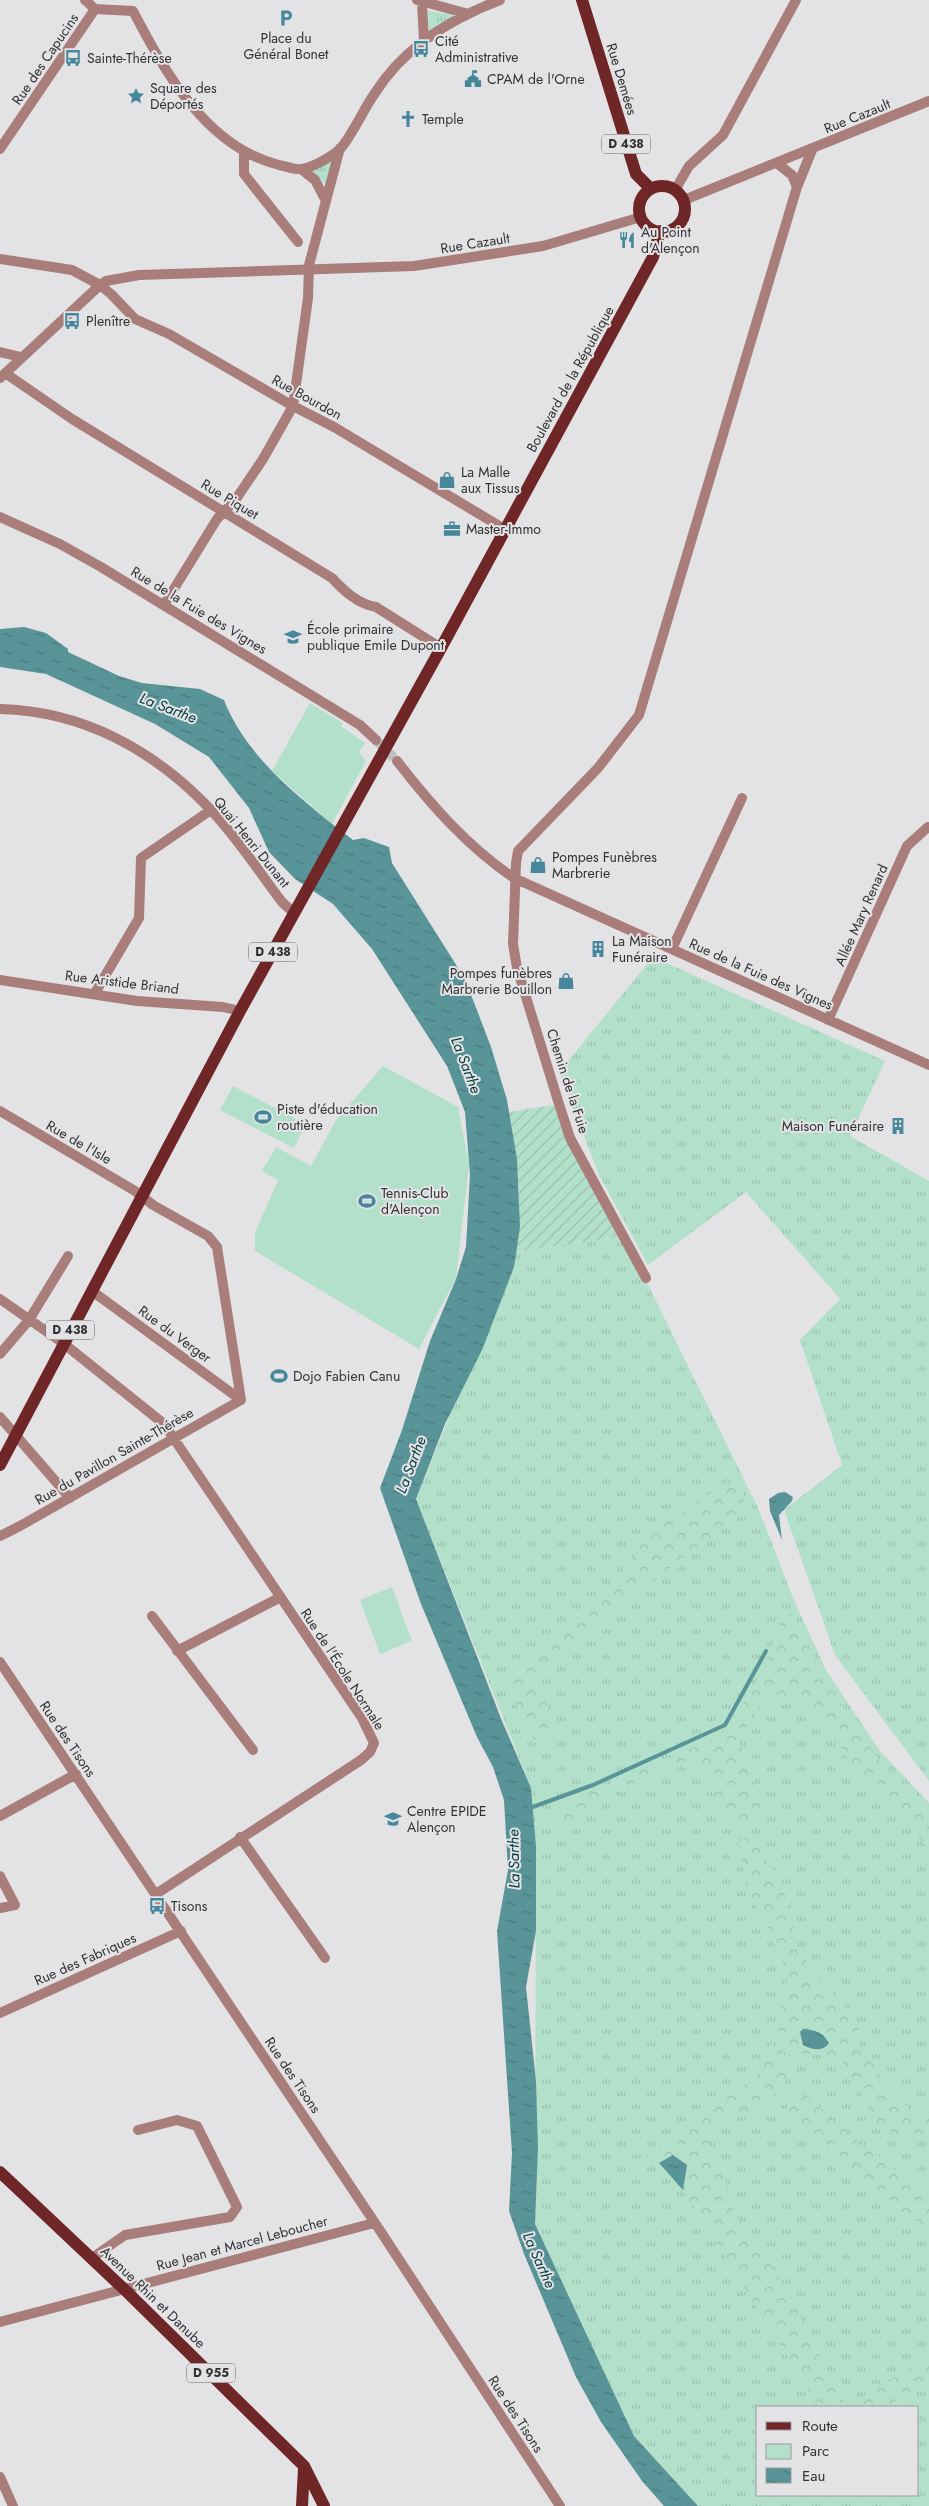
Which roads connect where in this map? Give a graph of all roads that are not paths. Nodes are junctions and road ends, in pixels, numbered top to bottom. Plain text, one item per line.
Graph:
1 (86, 0) edge
2 (138, 0) edge
3 (500, 0) edge
4 (582, 0) edge
5 (796, 0) edge
6 (419, 1) edge
7 (96, 9) junction
8 (133, 11) junction
9 (465, 13) junction
10 (424, 40) junction
11 (929, 101) edge
12 (340, 148) junction
13 (0, 149) edge
14 (812, 150) junction
15 (244, 151) junction
16 (778, 164) junction
17 (301, 170) junction
18 (797, 187) junction
19 (651, 189) junction
20 (675, 190) junction
21 (684, 200) junction
22 (326, 201) junction
23 (641, 217) junction
24 (660, 232) junction
25 (298, 242) dead end
26 (0, 259) edge
27 (308, 271) junction
28 (100, 285) junction
29 (0, 352) edge
30 (21, 357) junction
31 (2, 376) edge
32 (293, 406) junction
33 (224, 512) junction
34 (0, 517) edge
35 (506, 530) junction
36 (164, 605) junction
37 (441, 648) junction
38 (0, 709) edge
39 (376, 740) tunnel mouth
40 (397, 762) tunnel mouth
41 (742, 798) dead end
42 (211, 810) junction
43 (928, 827) dead end
44 (514, 878) junction
45 (294, 913) junction
46 (672, 949) junction
47 (0, 980) edge
48 (95, 993) junction
49 (240, 1011) junction
50 (828, 1020) junction
51 (929, 1066) edge
52 (0, 1111) edge
53 (144, 1197) junction
54 (68, 1256) dead end
55 (646, 1278) dead end
56 (92, 1291) junction
57 (0, 1299) edge
58 (29, 1320) junction
59 (63, 1344) junction
60 (0, 1354) edge
61 (241, 1400) junction
62 (0, 1417) edge
63 (17, 1435) junction
64 (172, 1438) junction
65 (0, 1465) edge
66 (70, 1498) junction
67 (0, 1536) edge
68 (279, 1598) junction
69 (152, 1616) dead end
70 (177, 1652) junction
71 (0, 1662) edge
72 (253, 1750) dead end
73 (76, 1774) junction
74 (0, 1816) edge
75 (240, 1837) junction
76 (0, 1876) edge
77 (156, 1894) junction
78 (0, 1908) edge
79 (181, 1931) junction
80 (325, 1958) dead end
81 (0, 2013) edge
82 (138, 2130) dead end
83 (0, 2172) edge
84 (374, 2223) junction
85 (92, 2258) junction
86 (125, 2290) junction
87 (0, 2322) edge
88 (304, 2466) junction
89 (0, 2476) edge
90 (14, 2506) edge
91 (302, 2506) edge
92 (324, 2506) edge
93 (560, 2506) edge

1 - 7 street
2 - 8 street
3 - 9 street
4 - 19 main road, Rue Demées / D 438
5 - 20 street
6 - 9 street
6 - 10 street
7 - 8 street
7 - 13 street, Rue des Capucins
8 - 15 street
9 - 10 street
10 - 12 street
11 - 14 street, Rue Cazault
12 - 17 street
12 - 22 street
14 - 16 street, Rue Cazault
14 - 18 street, Chemin de la Fuie
15 - 17 street
15 - 25 street
16 - 18 street
16 - 21 street, Rue Cazault
17 - 22 street
18 - 44 street, Chemin de la Fuie
19 - 20 main road
19 - 23 main road
20 - 21 main road
21 - 24 main road
22 - 27 street
23 - 24 main road
23 - 27 street, Rue Cazault
24 - 35 main road, Boulevard de la République / D 438
26 - 28 street
27 - 28 street, Rue Cazault
27 - 32 street
28 - 30 street
28 - 32 street, Rue Bourdon
29 - 30 street
30 - 31 street
31 - 33 street, Rue Piquet
32 - 33 street
32 - 35 street, Rue Bourdon
33 - 36 street
33 - 37 street, Rue Piquet
34 - 36 street, Rue de la Fuie des Vignes
35 - 37 main road, Boulevard de la République / D 438
36 - 39 street, Rue de la Fuie des Vignes
37 - 45 main road, Boulevard de la République / D 438
38 - 42 street, Quai Henri Dunant
40 - 44 street, Rue de la Fuie des Vignes
41 - 46 street
42 - 45 street, Quai Henri Dunant
42 - 48 street
43 - 50 street, Allée Mary Renard
44 - 46 street, Rue de la Fuie des Vignes
44 - 55 street, Chemin de la Fuie
45 - 49 main road, D 438
46 - 50 street, Rue de la Fuie des Vignes
47 - 48 street, Rue Aristide Briand
48 - 49 street, Rue Aristide Briand
49 - 53 main road, D 438
50 - 51 street, Rue de la Fuie des Vignes
52 - 53 street, Rue de l'Isle
53 - 56 main road, D 438
53 - 61 street, Rue de l'Isle
54 - 58 street
56 - 59 main road, D 438
56 - 61 street, Rue du Verger
57 - 58 street, Rue de l'École Normale
58 - 59 street, Rue de l'École Normale
58 - 60 street
59 - 63 main road, D 438
59 - 64 street, Rue de l'École Normale
61 - 64 street, Rue du Pavillon Sainte-Thérèse
62 - 63 street
63 - 65 main road, D 438
63 - 66 street
64 - 66 street, Rue du Pavillon Sainte-Thérèse
64 - 68 street, Rue de l'École Normale
66 - 67 street, Rue du Pavillon Sainte-Thérèse
68 - 70 street
68 - 75 street, Rue de l'École Normale
69 - 70 street
70 - 72 street
71 - 73 street, Rue des Tisons
73 - 74 street
73 - 77 street, Rue des Tisons
75 - 77 street, Rue de l'École Normale
75 - 80 street
76 - 78 street
77 - 79 street, Rue des Tisons
79 - 81 street, Rue des Fabriques
79 - 84 street, Rue des Tisons
82 - 85 street
83 - 85 main road, Avenue Rhin et Danube / D 955
84 - 86 street, Rue Jean et Marcel Leboucher
84 - 93 street, Rue des Tisons
85 - 86 main road, Avenue Rhin et Danube / D 955
86 - 87 street, Rue Jean et Marcel Leboucher
86 - 88 main road, Avenue Rhin et Danube / D 955
88 - 91 main road
88 - 92 main road, Avenue Rhin et Danube
89 - 90 street

